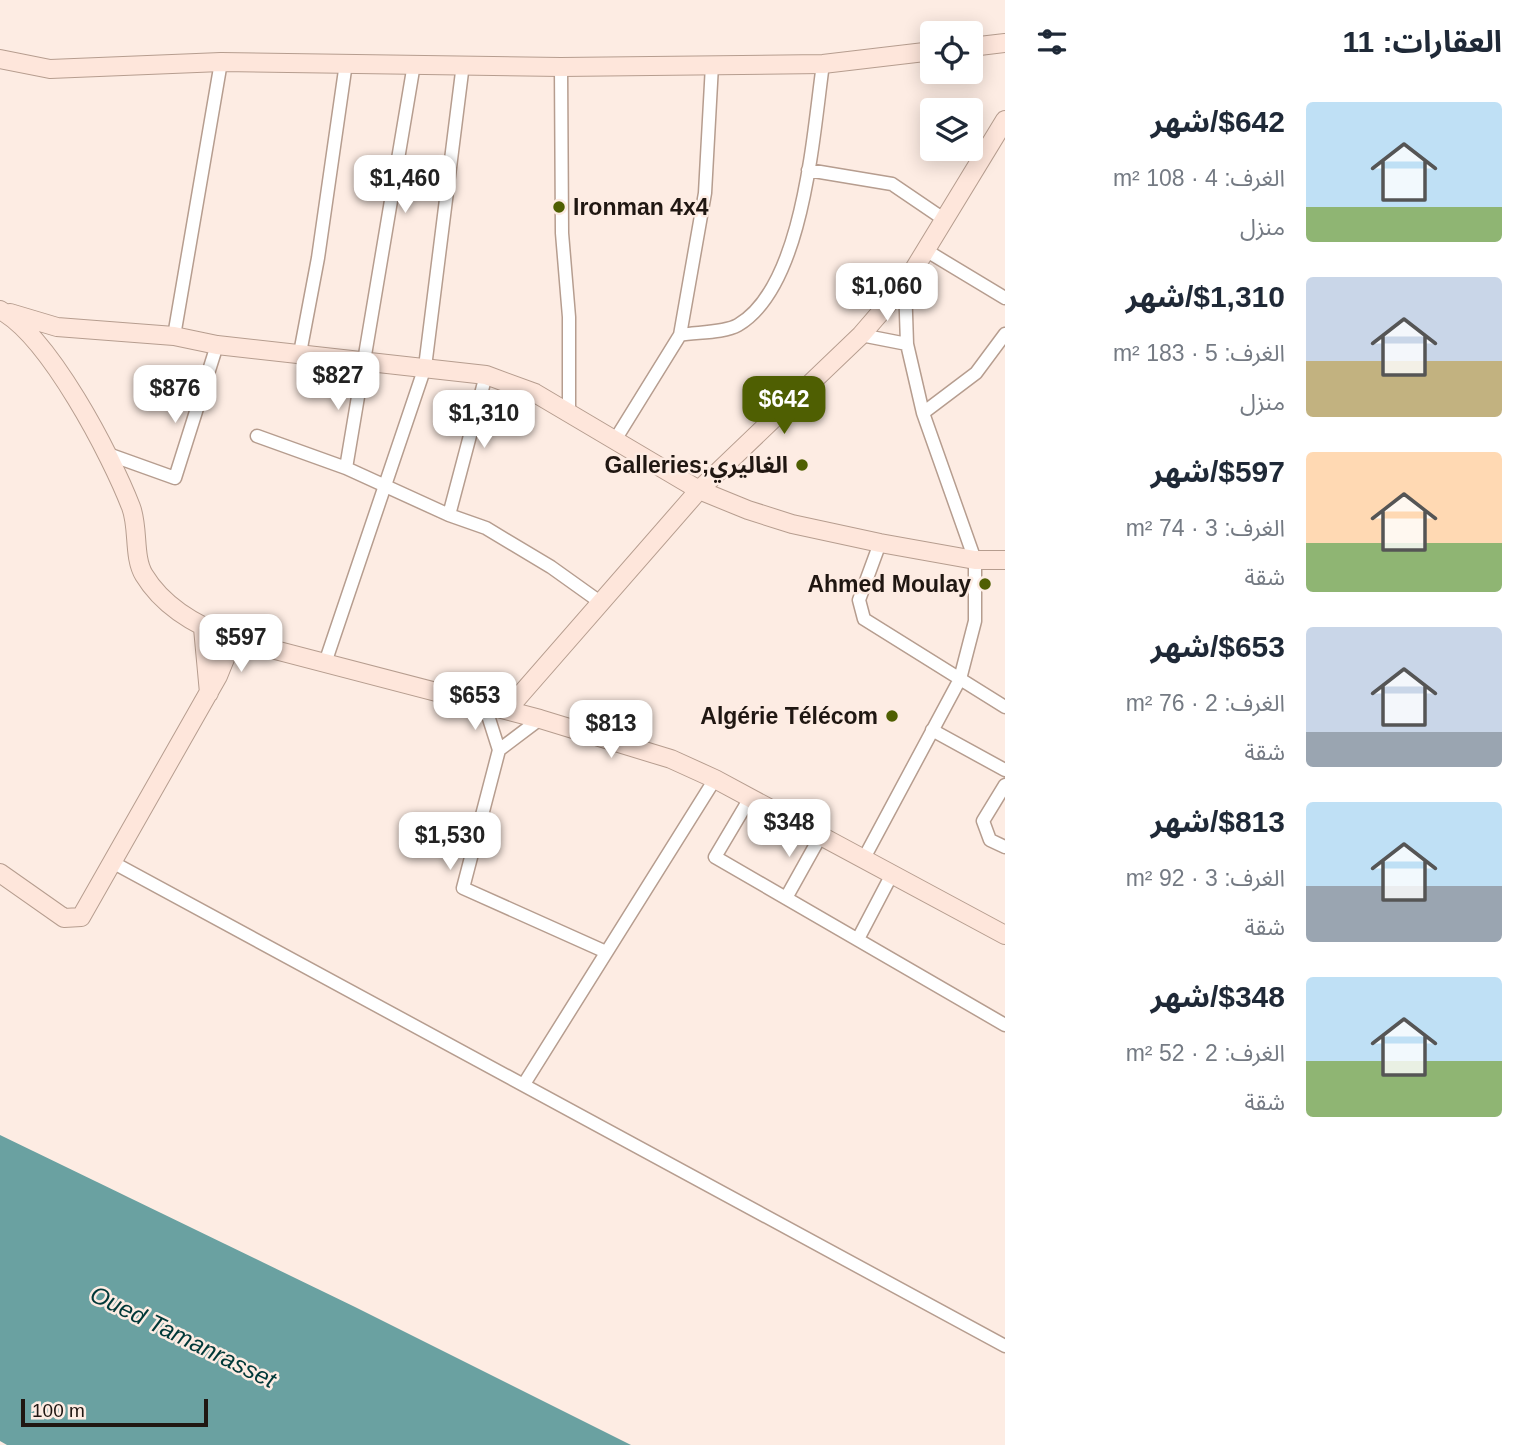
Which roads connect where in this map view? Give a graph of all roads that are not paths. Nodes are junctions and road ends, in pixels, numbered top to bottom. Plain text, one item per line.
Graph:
1 (1005, 43) edge
2 (983, 46) edge
3 (920, 53) edge
4 (0, 59) edge
5 (221, 62) junction
6 (346, 63) junction
7 (414, 64) junction
8 (463, 64) junction
9 (823, 64) junction
10 (712, 65) junction
11 (561, 67) junction
12 (1005, 120) edge
13 (808, 170) junction
14 (945, 220) junction
15 (927, 251) junction
16 (905, 284) junction
17 (0, 291) edge
18 (1005, 298) edge
19 (2, 310) edge
20 (57, 327) junction
21 (1005, 334) edge
22 (680, 335) junction
23 (861, 335) junction
24 (174, 336) junction
25 (907, 344) junction
26 (216, 345) junction
27 (300, 353) junction
28 (363, 360) junction
29 (51, 362) junction
30 (425, 367) junction
31 (486, 375) junction
32 (569, 411) junction
33 (923, 413) junction
34 (257, 436) dead end
35 (615, 440) junction
36 (108, 454) junction
37 (346, 468) junction
38 (387, 488) junction
39 (699, 490) junction
40 (449, 515) junction
41 (880, 543) junction
42 (1005, 560) edge
43 (975, 561) junction
44 (600, 602) junction
45 (203, 628) junction
46 (233, 639) junction
47 (325, 663) junction
48 (960, 679) junction
49 (209, 693) junction
50 (484, 704) junction
51 (1005, 707) edge
52 (507, 710) junction
53 (540, 719) junction
54 (932, 730) junction
55 (499, 750) junction
56 (1005, 770) edge
57 (715, 779) junction
58 (1005, 785) edge
59 (750, 798) junction
60 (820, 837) junction
61 (1005, 847) edge
62 (863, 860) junction
63 (112, 862) junction
64 (0, 873) edge
65 (891, 876) junction
66 (786, 898) junction
67 (1005, 935) edge
68 (858, 939) junction
69 (606, 952) junction
70 (1005, 1025) edge
71 (524, 1084) junction
72 (1005, 1328) edge
73 (1001, 1344) edge

1 - 2 street
3 - 9 street
4 - 5 street
5 - 6 street
5 - 24 street
6 - 7 street
6 - 27 street
7 - 8 street
7 - 28 street
8 - 11 street
8 - 30 street
9 - 10 street
9 - 13 street
10 - 11 street
10 - 22 street
11 - 32 street
12 - 14 street
13 - 14 street
13 - 22 street
14 - 15 street
15 - 16 street
15 - 18 street
16 - 23 street
16 - 25 street
17 - 19 street
19 - 20 street
19 - 29 street
20 - 24 street
20 - 29 street
21 - 33 street
22 - 35 street
23 - 25 street
23 - 39 street
24 - 26 street
25 - 33 street
26 - 27 street
26 - 36 street
27 - 28 street
28 - 30 street
28 - 37 street
29 - 36 street
30 - 31 street
30 - 38 street
31 - 32 street
31 - 40 street
32 - 35 street
33 - 43 street
34 - 37 street
35 - 39 street
36 - 45 street
37 - 38 street
38 - 40 street
38 - 47 street
39 - 41 street
39 - 44 street
40 - 44 street
41 - 43 street
41 - 48 street
42 - 43 street
43 - 48 street
44 - 52 street
45 - 46 street
45 - 49 street
46 - 47 street
46 - 49 street
47 - 50 street
48 - 51 street
48 - 54 street
49 - 63 street
50 - 52 street
50 - 55 street
52 - 53 street
53 - 55 street
53 - 57 street
54 - 56 street
54 - 62 street
55 - 69 street
57 - 59 street
57 - 69 street
58 - 61 street
59 - 60 street
59 - 66 street
60 - 62 street
60 - 66 street
62 - 65 street
63 - 64 street
63 - 71 street
65 - 67 street
65 - 68 street
66 - 68 street
68 - 70 street
69 - 71 street
71 - 73 street
72 - 73 street

